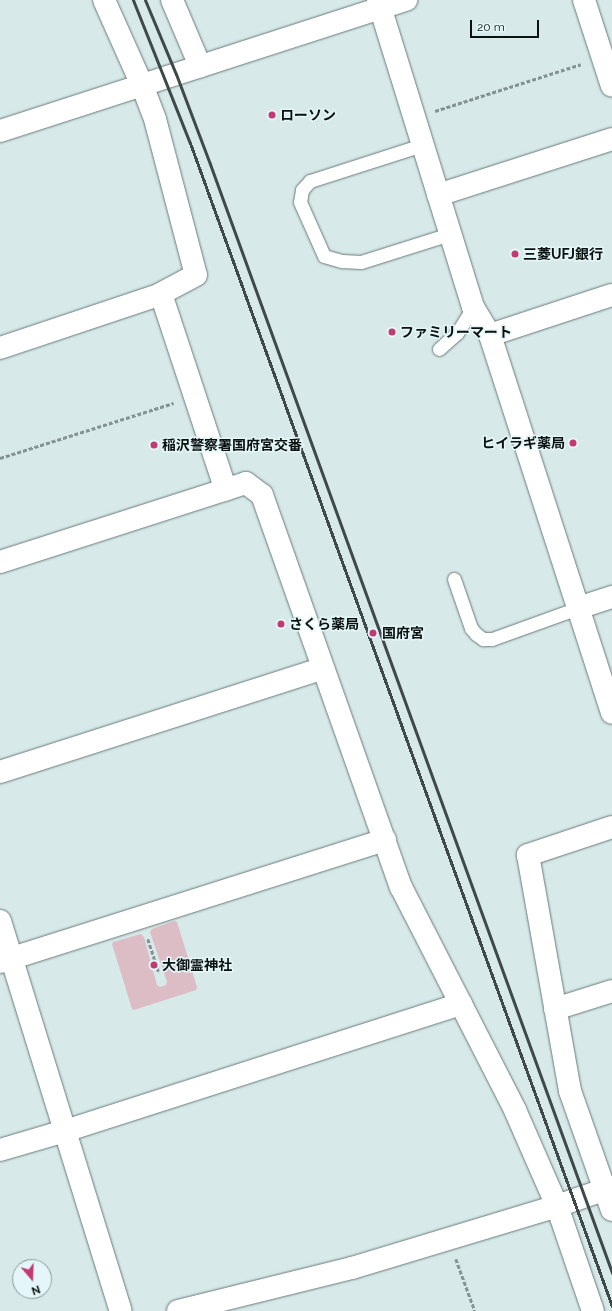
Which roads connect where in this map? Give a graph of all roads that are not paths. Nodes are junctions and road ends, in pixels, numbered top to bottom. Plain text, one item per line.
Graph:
1 (104, 0) edge
2 (172, 0) edge
3 (406, 0) edge
4 (584, 0) edge
5 (379, 4) edge
6 (200, 66) junction
7 (142, 85) junction
8 (612, 86) edge
9 (0, 131) edge
10 (612, 138) edge
11 (422, 145) junction
12 (438, 194) junction
13 (450, 234) junction
14 (161, 294) junction
15 (612, 295) edge
16 (472, 307) junction
17 (490, 335) junction
18 (0, 348) edge
19 (439, 349) dead end
20 (226, 490) junction
21 (0, 562) edge
22 (454, 579) dead end
23 (612, 597) edge
24 (578, 608) junction
25 (323, 668) junction
26 (612, 713) edge
27 (0, 772) edge
28 (612, 827) edge
29 (385, 840) junction
30 (0, 921) edge
31 (6, 960) edge
32 (612, 991) edge
33 (461, 1004) junction
34 (555, 1008) junction
35 (65, 1131) junction
36 (0, 1150) edge
37 (608, 1188) edge
38 (557, 1206) junction
39 (612, 1210) edge
40 (121, 1311) edge
41 (178, 1311) edge
42 (593, 1311) edge

1 - 7 street
2 - 6 street
3 - 5 street
4 - 8 street
5 - 6 street
5 - 11 street
6 - 7 street
7 - 9 street
7 - 14 street
10 - 12 street
11 - 12 street
11 - 13 lane
12 - 13 street
13 - 16 street
14 - 18 street
14 - 20 street
15 - 17 street
16 - 17 street
16 - 19 lane
17 - 24 street
20 - 21 street
20 - 25 street
22 - 24 lane
23 - 24 street
24 - 26 street
25 - 27 street
25 - 29 street
28 - 34 street
29 - 31 street
29 - 33 street
30 - 31 street
31 - 35 street
32 - 34 street
33 - 35 street
33 - 38 street
34 - 37 street
35 - 36 street
35 - 40 street
37 - 38 street
37 - 39 street
38 - 41 street
38 - 42 street

